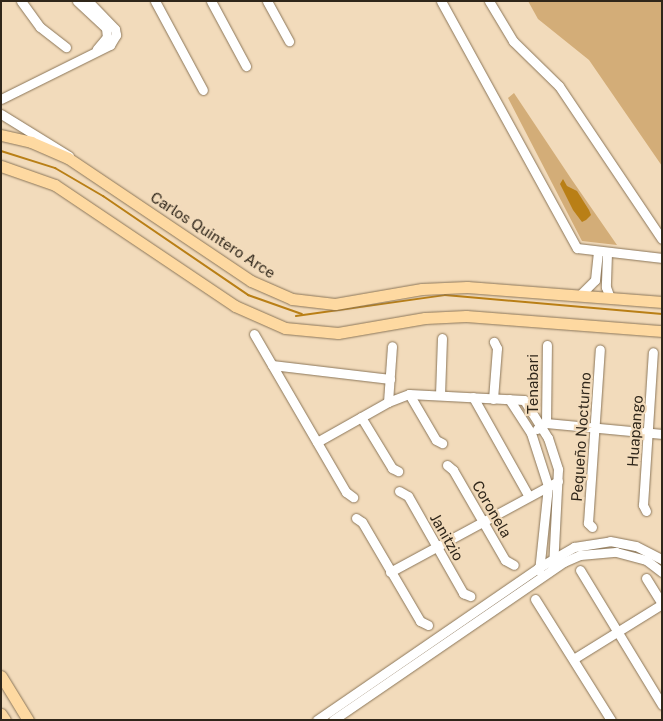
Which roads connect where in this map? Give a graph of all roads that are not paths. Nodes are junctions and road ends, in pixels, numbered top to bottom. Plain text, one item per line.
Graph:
1 (21, 1) edge
2 (155, 1) edge
3 (211, 1) edge
4 (267, 1) edge
5 (441, 1) edge
6 (489, 1) edge
7 (88, 4) edge
8 (289, 42) dead end
9 (66, 47) dead end
10 (96, 50) junction
11 (246, 66) dead end
12 (202, 90) dead end
13 (1, 99) edge
14 (1, 114) edge
15 (24, 127) junction
16 (7, 136) edge
17 (1, 166) edge
18 (85, 168) junction
19 (662, 239) edge
20 (602, 253) junction
21 (662, 258) edge
22 (601, 273) junction
23 (580, 295) junction
24 (610, 298) junction
25 (662, 302) edge
26 (662, 332) edge
27 (254, 334) dead end
28 (442, 338) dead end
29 (494, 342) dead end
30 (547, 345) dead end
31 (392, 346) dead end
32 (600, 349) dead end
33 (653, 352) dead end
34 (272, 365) junction
35 (390, 379) junction
36 (409, 394) junction
37 (440, 396) junction
38 (473, 397) junction
39 (493, 399) junction
40 (509, 399) junction
41 (388, 402) junction
42 (361, 417) junction
43 (543, 425) junction
44 (596, 427) junction
45 (649, 432) junction
46 (531, 433) junction
47 (662, 434) edge
48 (317, 442) junction
49 (442, 443) dead end
50 (447, 466) dead end
51 (398, 471) dead end
52 (558, 481) junction
53 (548, 486) junction
54 (400, 491) dead end
55 (528, 495) junction
56 (353, 497) dead end
57 (646, 511) dead end
58 (356, 518) dead end
59 (482, 521) junction
60 (592, 527) dead end
61 (436, 547) junction
62 (662, 559) edge
63 (553, 563) junction
64 (514, 566) dead end
65 (580, 570) dead end
66 (390, 572) junction
67 (540, 572) junction
68 (662, 572) edge
69 (646, 578) dead end
70 (470, 596) dead end
71 (535, 600) dead end
72 (662, 604) edge
73 (428, 625) dead end
74 (618, 631) junction
75 (575, 658) junction
76 (399, 669) junction
77 (1, 676) edge
78 (662, 705) edge
79 (1, 714) edge
80 (4, 720) edge
81 (28, 720) edge
82 (317, 720) edge
83 (333, 720) edge
84 (611, 720) edge

1 - 9 street
2 - 12 street
3 - 11 street
4 - 8 street
5 - 20 street
6 - 19 street
7 - 10 street
7 - 10 street
10 - 13 street
14 - 15 street
15 - 16 main road
15 - 18 street
16 - 18 main road, Carlos Quintero Arce
17 - 26 main road
18 - 23 main road, Carlos Quintero Arce
20 - 21 street
20 - 22 street
22 - 23 street
22 - 24 street
23 - 24 main road, Carlos Quintero Arce
24 - 25 main road, Carlos Quintero Arce
27 - 34 street
28 - 37 street
29 - 39 street
30 - 43 street, Tenabari
31 - 35 street
32 - 44 street, Pequeño Nocturno
33 - 45 street, Huapango
34 - 35 street
34 - 48 street
35 - 41 street
36 - 37 street
36 - 41 street
36 - 49 street
37 - 38 street
38 - 39 street
38 - 55 street
39 - 40 street
40 - 43 street
40 - 46 street
41 - 42 street
42 - 48 street
42 - 51 street
43 - 44 street
43 - 46 street
43 - 52 street
44 - 45 street
44 - 60 street, Pequeño Nocturno
45 - 47 street
45 - 57 street, Huapango
46 - 53 street
48 - 56 street
50 - 59 street, Coronela
52 - 53 street
52 - 63 street
53 - 55 street
53 - 67 street
54 - 61 street, Janitzio
55 - 59 street
58 - 66 street
59 - 61 street
59 - 64 street, Coronela
61 - 66 street
61 - 70 street, Janitzio
62 - 63 street
63 - 67 street
63 - 68 street
65 - 74 street
66 - 73 street
67 - 76 street
69 - 72 street
71 - 75 street
72 - 74 street
74 - 75 street
74 - 78 street
75 - 84 street
76 - 82 street
76 - 83 street
77 - 81 main road
79 - 80 main road

